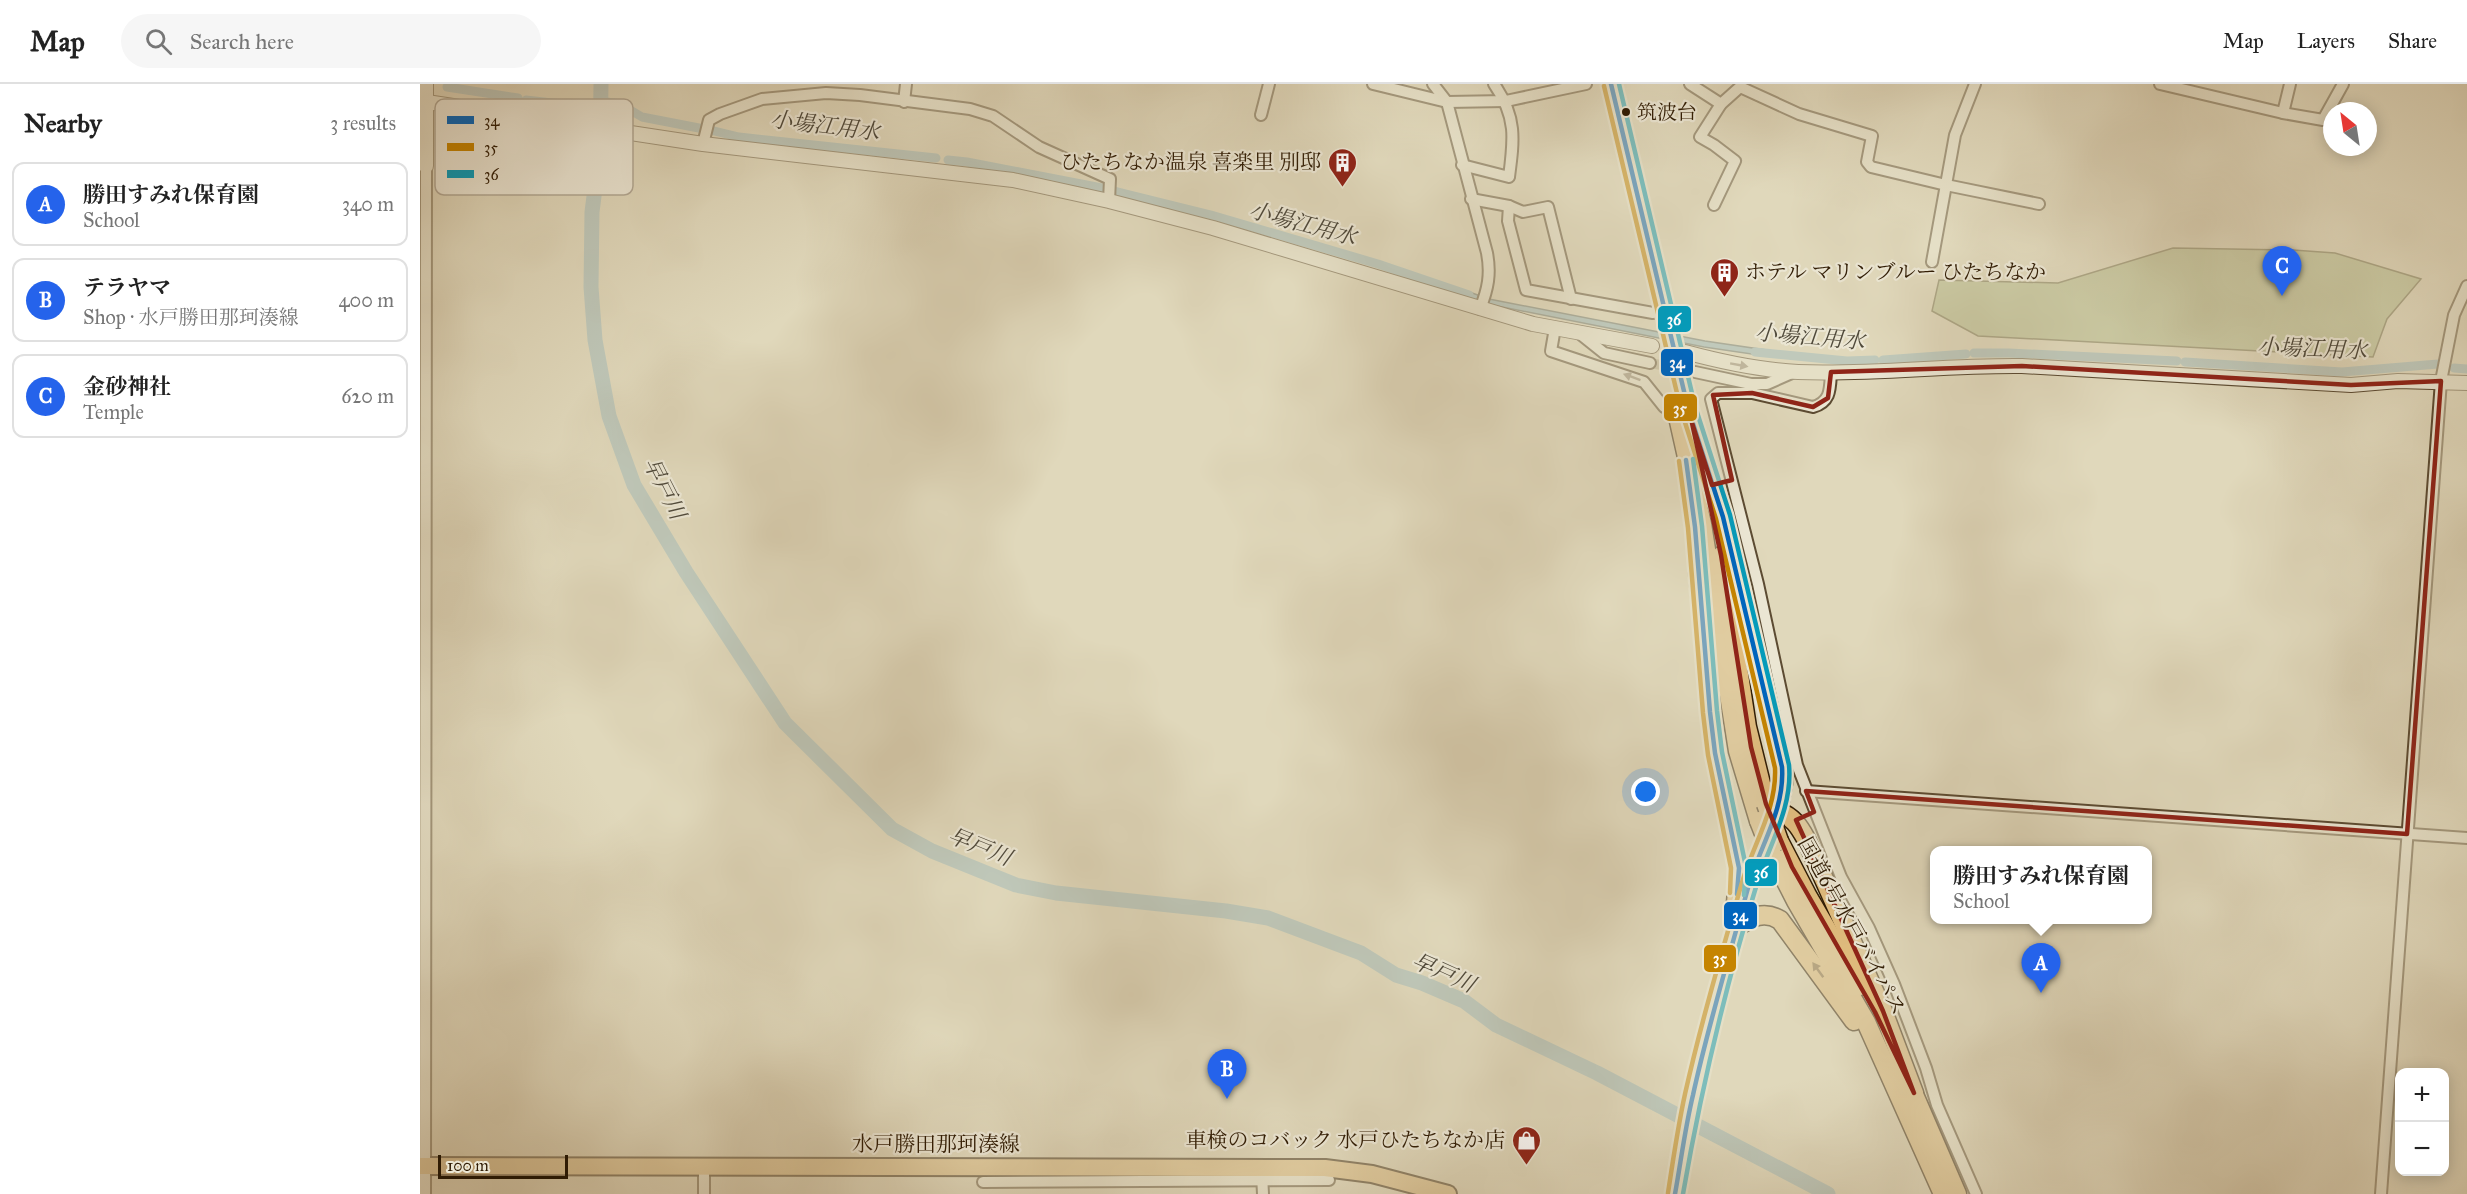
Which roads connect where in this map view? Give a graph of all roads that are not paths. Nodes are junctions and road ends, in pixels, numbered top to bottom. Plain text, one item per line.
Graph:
1 (426, 84) edge
2 (906, 84) edge
3 (1269, 84) edge
4 (1373, 84) edge
5 (1433, 84) edge
6 (1494, 84) edge
7 (1587, 84) edge
8 (1598, 84) edge
9 (1611, 84) edge
10 (1690, 84) edge
11 (1975, 84) edge
12 (2160, 84) edge
13 (2290, 84) edge
14 (2343, 84) edge
15 (861, 89) edge
16 (1506, 100) junction
17 (424, 101) edge
18 (904, 102) junction
19 (1447, 102) junction
20 (1722, 104) junction
21 (2283, 113) junction
22 (1261, 115) dead end
23 (633, 134) edge
24 (703, 144) junction
25 (1462, 165) junction
26 (426, 166) joint
27 (1946, 185) junction
28 (1471, 199) junction
29 (1108, 201) junction
30 (2039, 204) dead end
31 (1714, 205) dead end
32 (1509, 206) junction
33 (1932, 262) dead end
34 (2467, 286) edge
35 (1571, 298) junction
36 (1480, 309) junction
37 (1653, 313) junction
38 (1555, 328) junction
39 (1579, 333) junction
40 (1652, 346) tunnel mouth
41 (1685, 352) dead end
42 (1650, 363) tunnel mouth
43 (1794, 371) junction
44 (1695, 372) tunnel mouth
45 (1831, 372) junction
46 (2441, 381) junction
47 (2467, 383) edge
48 (1677, 411) junction
49 (1692, 423) junction
50 (1684, 442) junction
51 (1789, 766) junction
52 (1806, 791) junction
53 (1768, 812) junction
54 (1814, 812) junction
55 (1795, 821) junction
56 (2407, 834) junction
57 (2467, 838) edge
58 (1737, 927) junction
59 (1905, 1091) junction
60 (422, 1166) edge
61 (704, 1166) junction
62 (983, 1174) junction
63 (1263, 1175) junction
64 (1329, 1180) dead end
65 (425, 1194) edge
66 (704, 1194) edge
67 (983, 1194) edge
68 (1263, 1194) edge
69 (1448, 1194) edge
70 (1675, 1194) edge
71 (1943, 1194) edge
72 (1957, 1194) edge
73 (1976, 1194) edge
74 (2380, 1194) edge

1 - 17 street
2 - 18 street
3 - 22 street
4 - 19 street
5 - 19 street
6 - 16 street
7 - 16 street
8 - 37 highway
9 - 49 highway
10 - 20 street
11 - 27 street
12 - 21 street
13 - 21 street
14 - 21 street
15 - 18 street
15 - 24 street
16 - 19 street
16 - 25 street
17 - 26 street
18 - 29 street
19 - 25 street
20 - 27 street
20 - 31 street
23 - 24 street
24 - 29 street
25 - 28 street
26 - 60 street
27 - 30 street
27 - 33 street
28 - 32 street
28 - 36 street
29 - 36 street
32 - 35 street
32 - 35 street
34 - 46 street
35 - 37 street
36 - 38 street
37 - 48 highway
38 - 39 street
48 -> 38 street
39 - 40 street
39 - 42 street
41 -> 43 street
43 - 44 street
43 - 45 street
45 - 46 street
45 - 51 street
46 - 47 street
46 - 56 street
48 - 50 highway
49 - 51 highway
49 - 53 highway, 国道6号水戸バイパス
50 - 53 highway, 国道6号水戸バイパス
50 - 58 highway
51 - 52 street
51 - 53 highway
52 - 54 street
52 - 56 street
53 - 55 highway
53 - 58 main road
53 - 59 highway, 国道6号水戸バイパス, bridge
54 - 55 street
54 - 73 street
55 - 59 highway
56 - 57 street
56 - 74 street
59 -> 58 highway
58 - 70 main road
59 - 71 highway, 国道6号水戸バイパス
59 - 72 highway, 国道6号水戸バイパス
60 - 61 main road, 水戸勝田那珂湊線
60 - 65 street
61 - 62 main road, 水戸勝田那珂湊線
61 - 66 street
62 - 63 main road, 水戸勝田那珂湊線
62 - 67 street
63 - 64 street
63 - 68 street
63 - 69 main road, 水戸勝田那珂湊線

